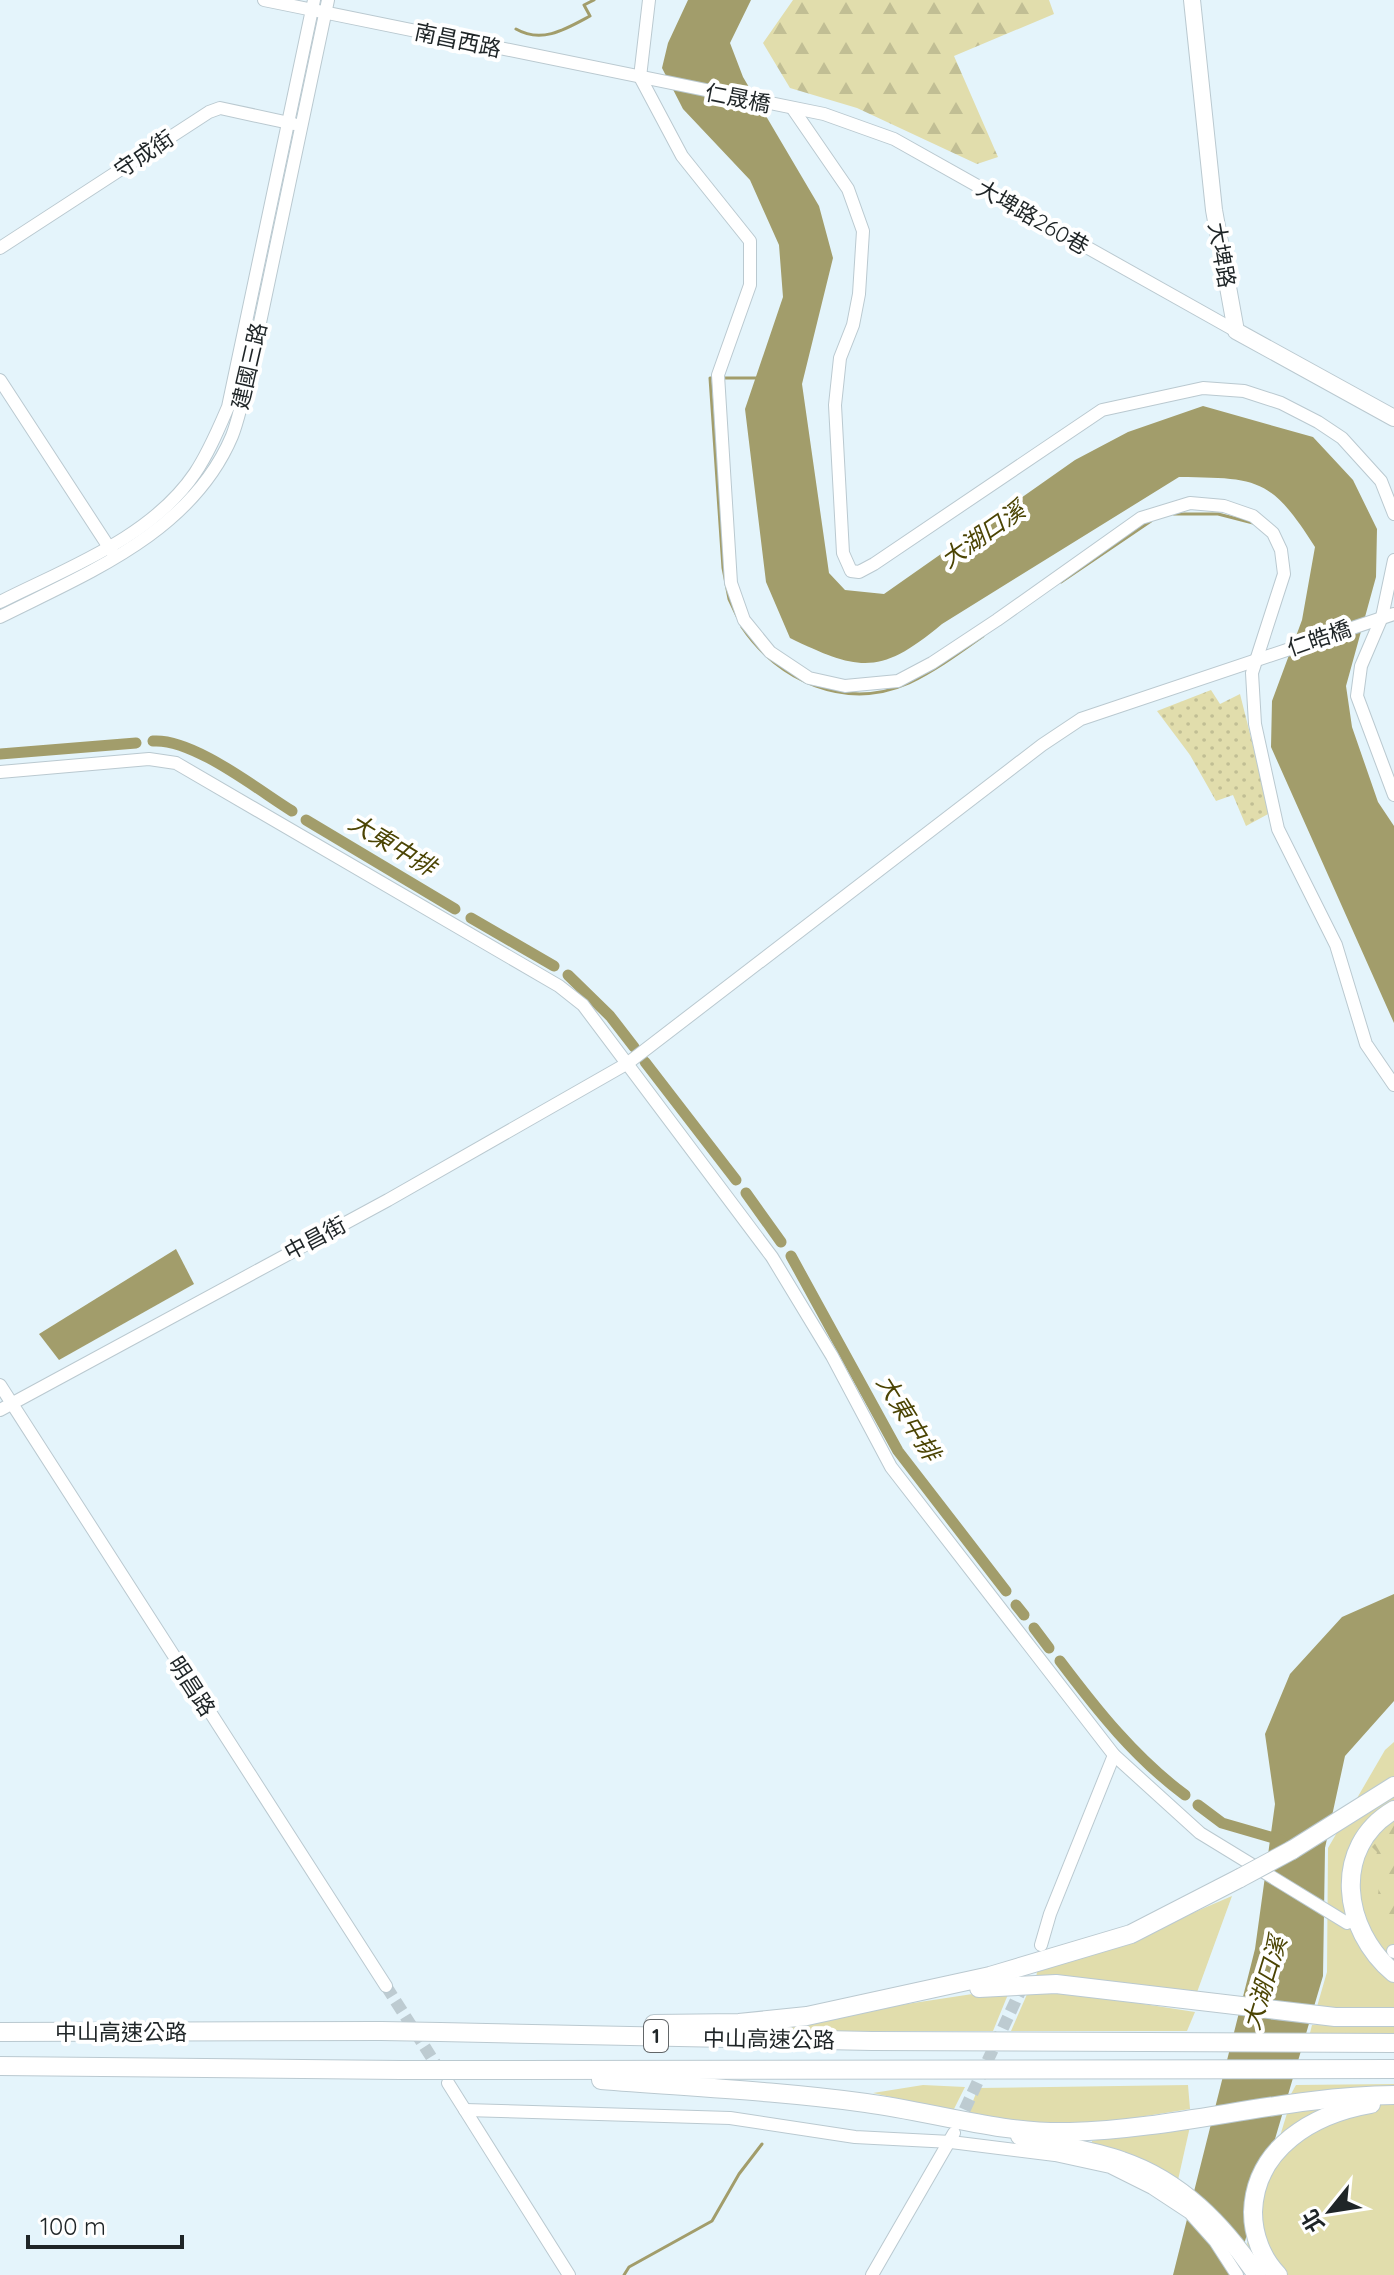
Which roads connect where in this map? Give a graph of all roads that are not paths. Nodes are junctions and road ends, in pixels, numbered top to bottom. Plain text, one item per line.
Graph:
1 (264, 0) edge
2 (649, 0) edge
3 (1192, 0) edge
4 (319, 5) edge
5 (646, 79) junction
6 (793, 109) junction
7 (824, 114) joint
8 (294, 124) junction
9 (0, 248) edge
10 (1236, 331) junction
11 (0, 380) edge
12 (1394, 418) edge
13 (1394, 514) edge
14 (108, 546) junction
15 (116, 558) junction
16 (1394, 560) edge
17 (0, 602) edge
18 (1388, 615) edge
19 (0, 617) edge
20 (1256, 660) junction
21 (0, 772) edge
22 (1394, 795) edge
23 (628, 1063) junction
24 (1394, 1085) edge
25 (0, 1385) edge
26 (6, 1407) edge
27 (1114, 1755) junction
28 (1392, 1787) edge
29 (1394, 1810) edge
30 (1346, 1917) junction
31 (1041, 1945) dead end
32 (1394, 1973) edge
33 (386, 1986) tunnel mouth
34 (878, 2003) junction
35 (1394, 2017) edge
36 (0, 2032) edge
37 (448, 2032) junction
38 (1394, 2043) edge
39 (0, 2066) edge
40 (1394, 2069) edge
41 (474, 2070) junction
42 (448, 2083) tunnel mouth
43 (1394, 2097) edge
44 (1339, 2102) junction
45 (465, 2110) junction
46 (983, 2125) junction
47 (952, 2137) junction
48 (569, 2275) edge
49 (872, 2275) edge
50 (1237, 2275) edge
51 (1257, 2275) edge
52 (1278, 2275) edge

1 - 4 street, 南昌西路
2 - 5 street
3 - 10 main road, 大埤路
4 - 5 street, 南昌西路
4 - 8 street, 建國三路
5 - 6 street, 仁晟橋
5 - 20 street
6 - 7 street, 仁晟橋
6 - 13 street
7 - 10 street, 大埤路260巷
8 - 9 street, 守成街
8 - 14 street, 建國三路
8 - 15 street, 建國三路
10 - 12 main road
11 - 14 street
14 - 15 street
14 - 17 street, 建國三路
15 - 19 street, 建國三路
16 - 18 street
18 - 20 street, 仁皓橋
18 - 22 street
20 - 23 street, 中昌街
20 - 24 street
21 - 23 street
23 - 26 street, 中昌街
23 - 27 street
25 - 26 street, 明昌路
26 - 33 street, 明昌路
27 - 30 street
27 - 31 street
28 - 34 highway, bridge
29 - 30 highway
30 - 32 highway
34 - 35 highway
34 - 37 highway
36 - 37 highway, 中山高速公路 / 1, bridge
37 - 38 highway, 中山高速公路 / 1
39 - 41 highway, 中山高速公路 / 1, bridge
40 - 41 highway, 中山高速公路 / 1
41 - 46 highway
42 - 45 street
43 - 44 highway
44 - 46 highway
44 - 52 highway
45 - 47 street
45 - 48 street
46 - 51 highway
47 - 49 street
47 - 50 street

